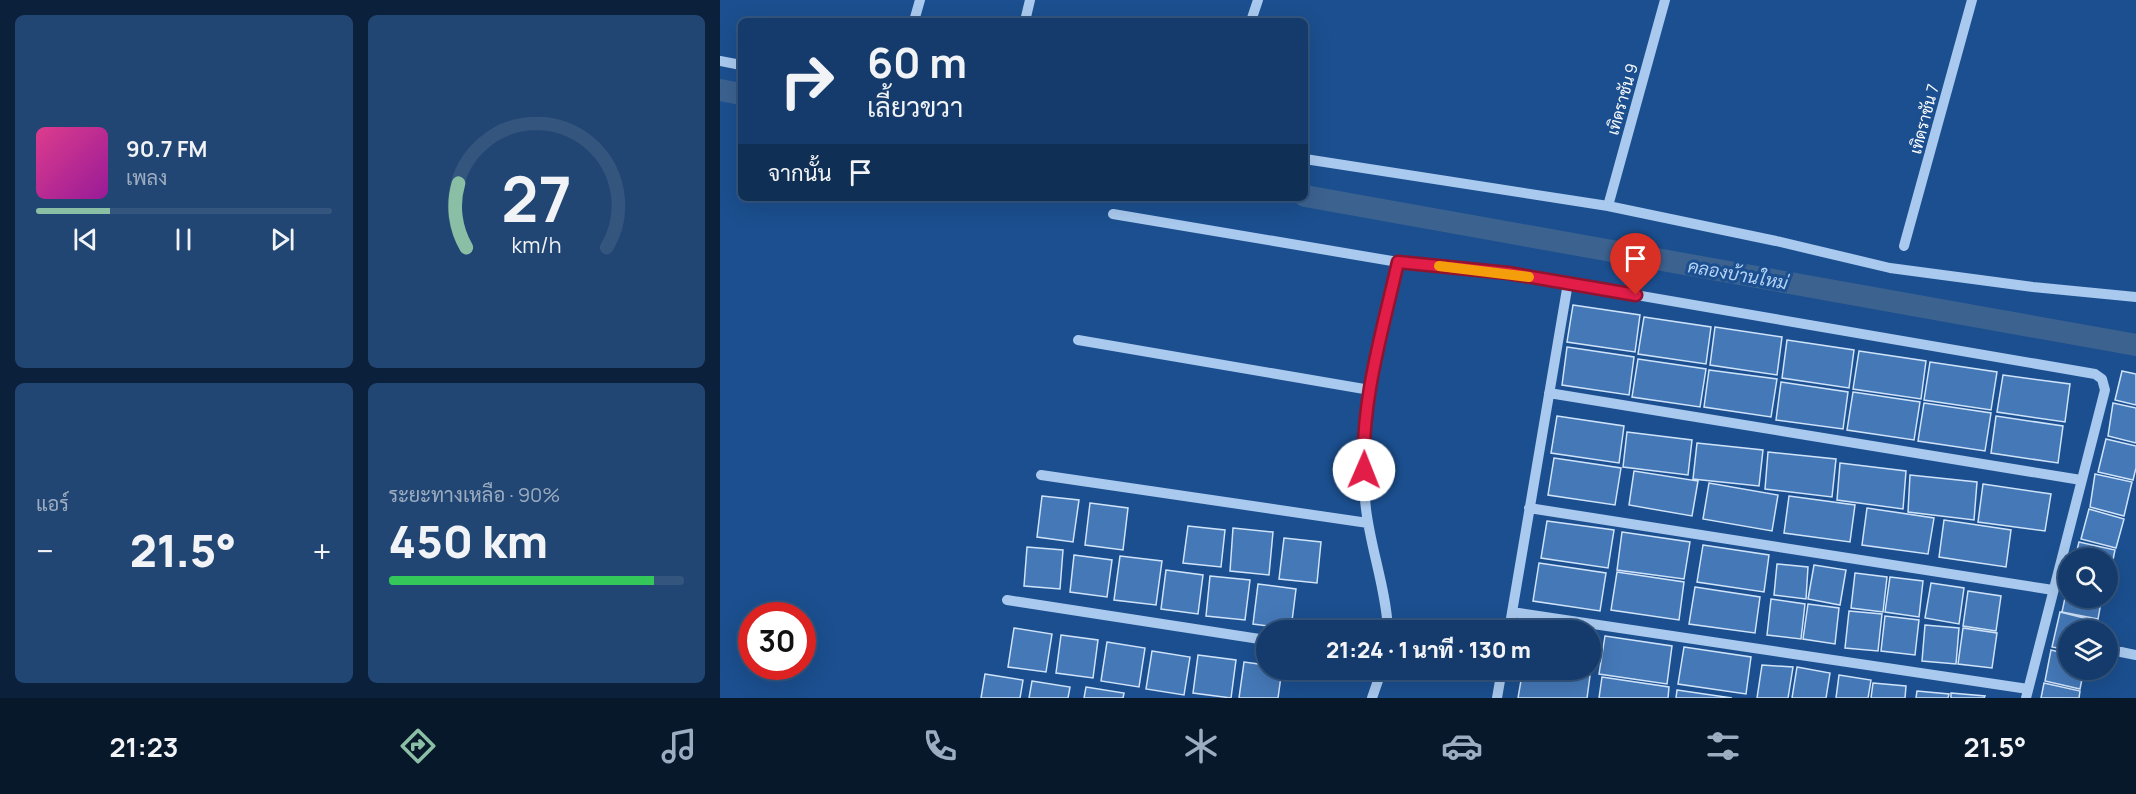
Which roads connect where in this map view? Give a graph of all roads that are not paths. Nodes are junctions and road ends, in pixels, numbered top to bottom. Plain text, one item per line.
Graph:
1 (920, 0) edge
2 (1030, 0) edge
3 (1258, 0) edge
4 (1665, 0) edge
5 (1972, 0) edge
6 (915, 18) edge
7 (1026, 18) edge
8 (1252, 18) edge
9 (720, 61) edge
10 (738, 64) edge
11 (1308, 159) edge
12 (1608, 206) junction
13 (1113, 214) dead end
14 (1904, 246) dead end
15 (1398, 262) junction
16 (1568, 283) junction
17 (2136, 297) edge
18 (1078, 340) dead end
19 (1370, 390) junction
20 (1549, 393) junction
21 (1041, 475) dead end
22 (2081, 480) junction
23 (1529, 508) junction
24 (1368, 523) junction
25 (2053, 590) junction
26 (1007, 600) dead end
27 (1512, 612) junction
28 (1388, 620) edge
29 (1511, 620) edge
30 (1256, 638) edge
31 (2121, 652) dead end
32 (2136, 655) edge
33 (1378, 680) edge
34 (1500, 680) edge
35 (2027, 694) edge
36 (1372, 698) edge
37 (1497, 698) edge

1 - 6 street
2 - 7 street
3 - 8 street
4 - 12 street, เทิดราชัน 9
5 - 14 street, เทิดราชัน 7
9 - 10 street
11 - 12 street
12 - 17 street
13 - 15 street
15 - 16 street
15 - 19 street
16 - 20 street
16 - 22 street
18 - 19 street
19 - 24 street
20 - 22 street
20 - 23 street
21 - 24 street
22 - 25 street
23 - 25 street
23 - 27 street
24 - 28 street
25 - 35 street
26 - 30 street
27 - 29 street
27 - 35 street
31 - 32 street
33 - 36 street
34 - 37 street

